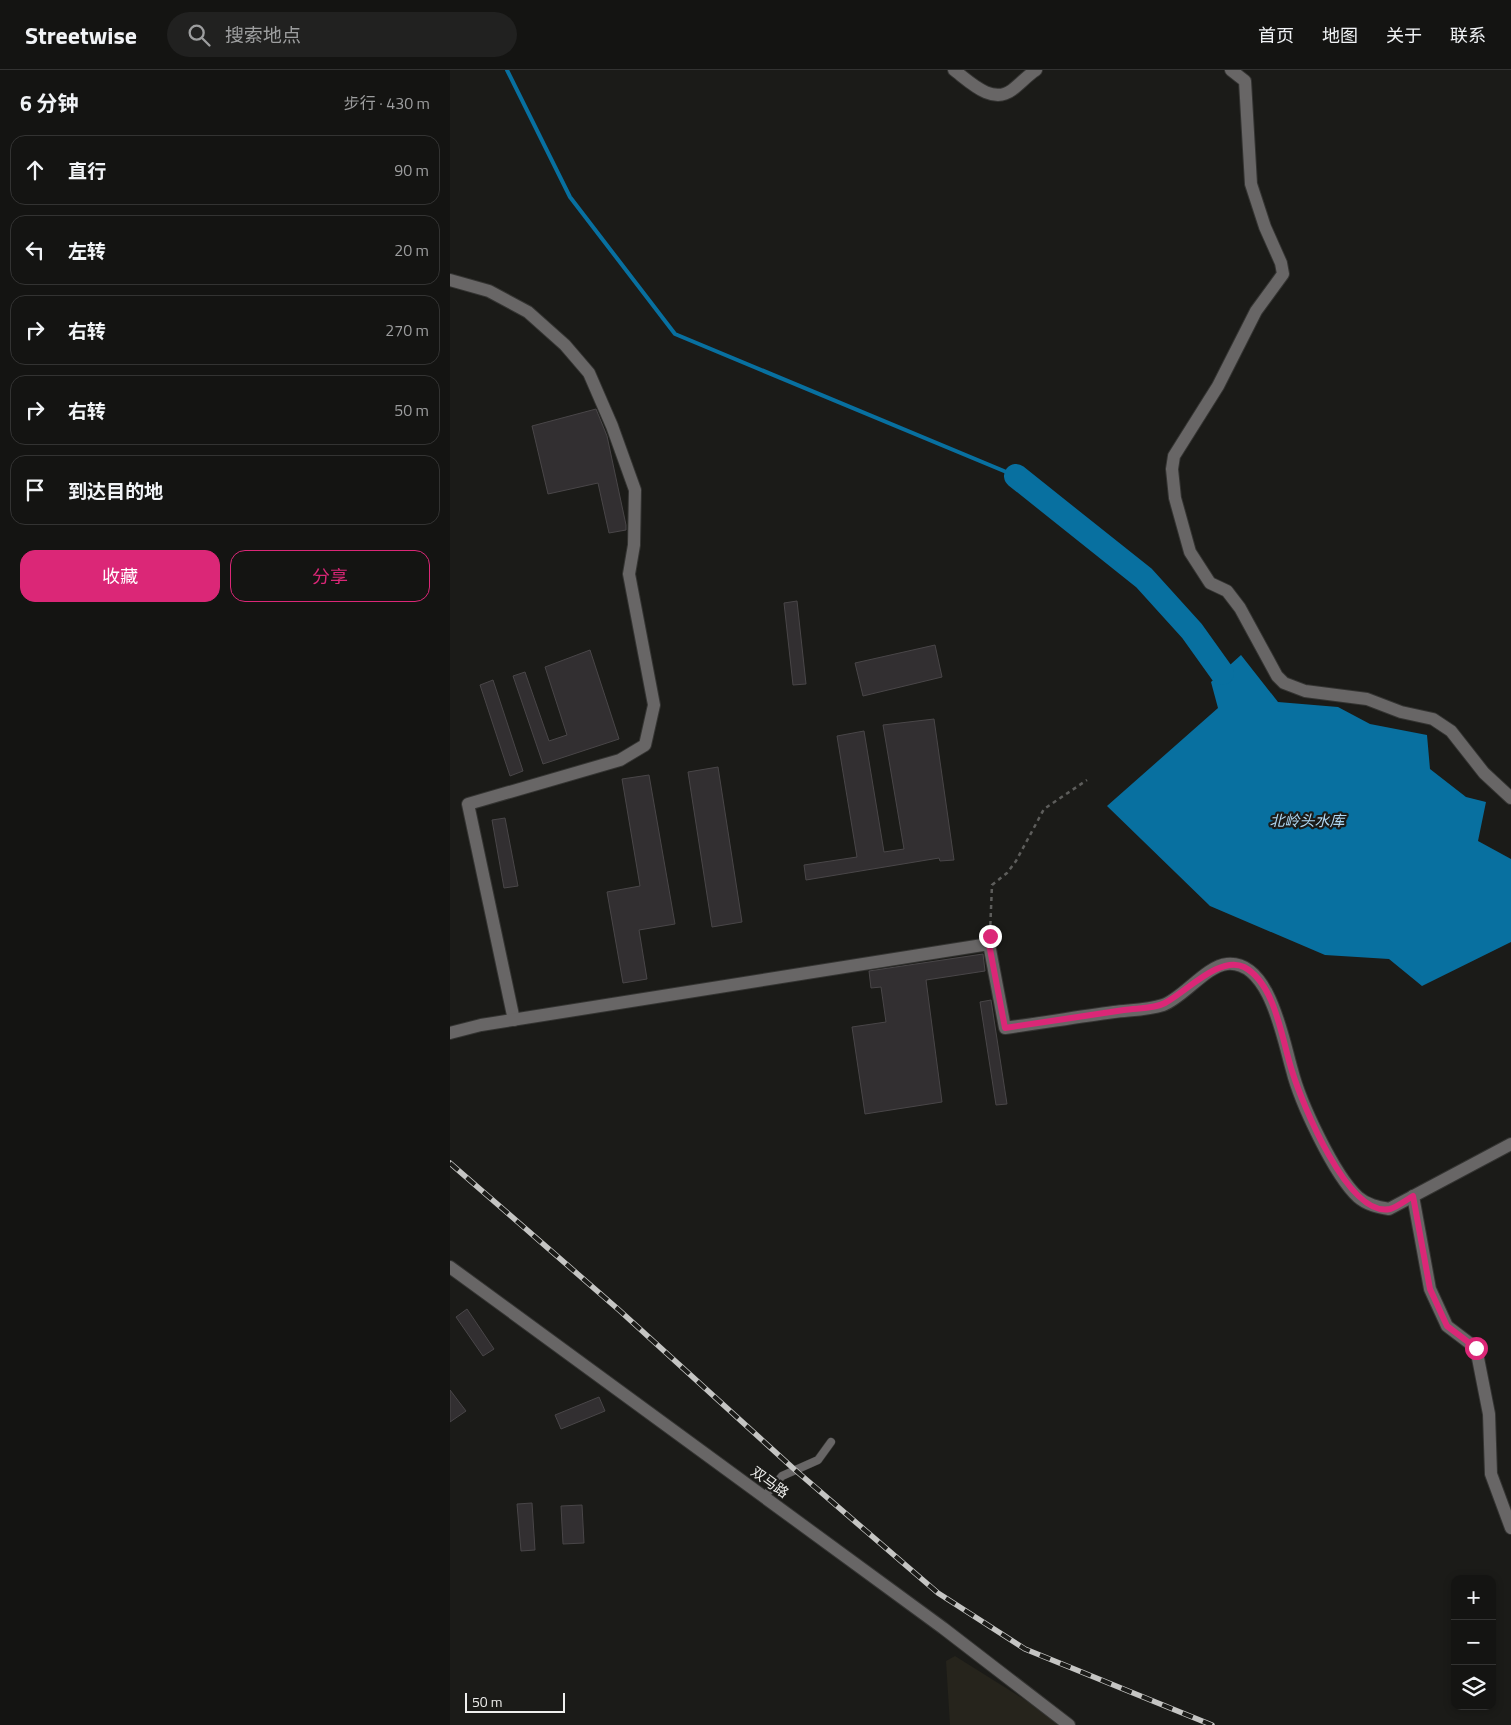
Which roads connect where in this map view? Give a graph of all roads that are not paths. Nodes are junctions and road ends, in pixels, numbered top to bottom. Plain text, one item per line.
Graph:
1 (954, 70) edge
2 (1036, 70) edge
3 (1231, 70) edge
4 (450, 280) edge
5 (1511, 798) edge
6 (514, 1020) junction
7 (450, 1033) edge
8 (1511, 1144) edge
9 (1413, 1196) junction
10 (450, 1267) edge
11 (831, 1442) dead end
12 (764, 1497) junction
13 (1511, 1528) edge
14 (1069, 1725) edge

1 - 2 street
3 - 5 street
4 - 6 street
6 - 7 street
6 - 9 street
8 - 9 street
9 - 13 street
10 - 12 street, 双马路
11 - 12 lane
12 - 14 street, 双马路

